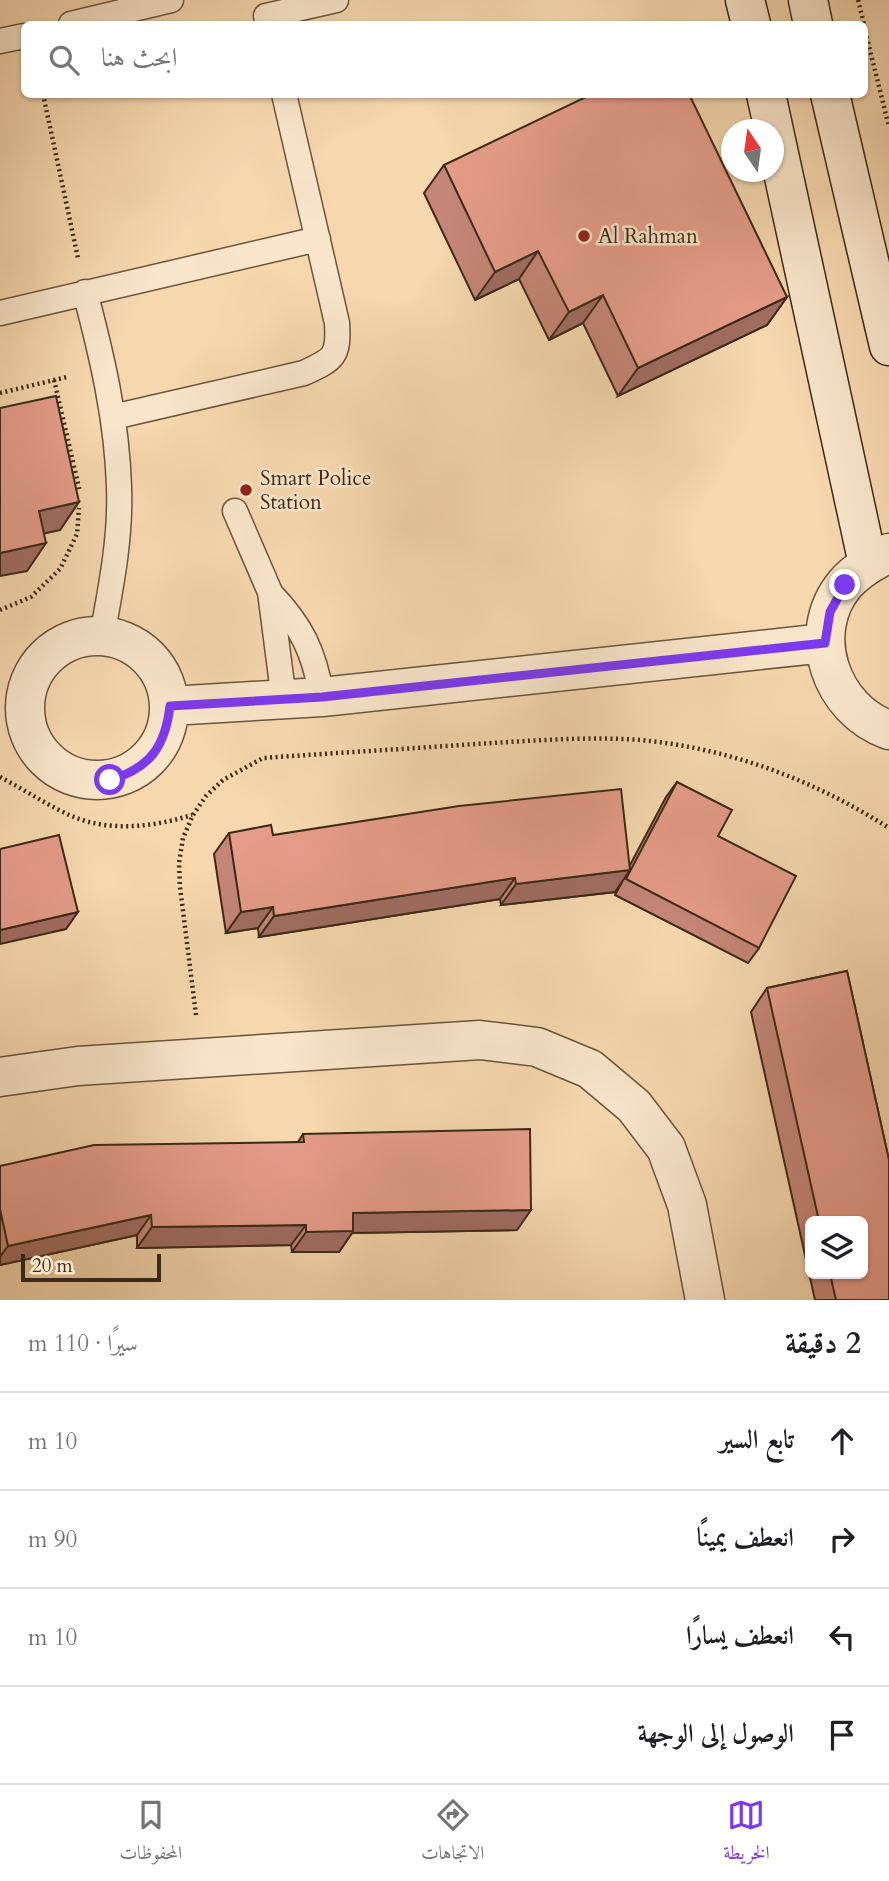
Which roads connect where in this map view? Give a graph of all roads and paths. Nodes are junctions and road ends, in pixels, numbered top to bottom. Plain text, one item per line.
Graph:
1 (171, 0) edge
2 (336, 0) edge
3 (745, 0) edge
4 (808, 0) edge
5 (858, 0) edge
6 (265, 13) edge
7 (84, 21) edge
8 (750, 21) edge
9 (812, 21) edge
10 (863, 21) edge
11 (21, 37) edge
12 (0, 41) edge
13 (868, 41) edge
14 (44, 98) edge
15 (285, 98) edge
16 (767, 98) edge
17 (831, 98) edge
18 (889, 127) edge
19 (317, 239) junction
20 (85, 292) junction
21 (0, 313) edge
22 (889, 346) edge
23 (106, 368) junction
24 (54, 380) junction
25 (0, 393) edge
26 (113, 417) junction
27 (80, 493) edge
28 (79, 507) edge
29 (235, 512) dead end
30 (878, 558) edge
31 (270, 592) junction
32 (0, 610) edge
33 (102, 636) junction
34 (825, 643) junction
35 (17, 676) edge
36 (322, 697) junction
37 (284, 700) junction
38 (170, 706) junction
39 (889, 730) edge
40 (0, 735) edge
41 (50, 764) junction
42 (0, 777) edge
43 (193, 815) junction
44 (889, 828) edge
45 (202, 1060) junction
46 (0, 1077) edge
47 (705, 1300) edge

1 - 7 lane
2 - 6 lane
3 - 8 street
4 - 9 street
5 - 10 path
11 - 12 lane
13 - 18 path
14 - 20 path
15 - 19 lane
16 - 30 street
17 - 22 street
19 - 20 lane
19 - 26 lane
20 - 21 lane
20 - 23 lane
23 - 24 path
23 - 26 lane
24 - 25 path
24 - 27 path
26 - 33 lane
28 - 32 path
29 - 31 lane
30 - 34 street
31 - 36 lane
31 - 37 lane
33 - 35 street
33 - 38 street
34 - 36 street
34 - 39 street
35 - 41 street
36 - 37 street
37 - 38 street
38 - 41 street
40 - 41 street
42 - 43 path
43 - 44 path
43 - 45 path
45 - 46 street
45 - 47 street

